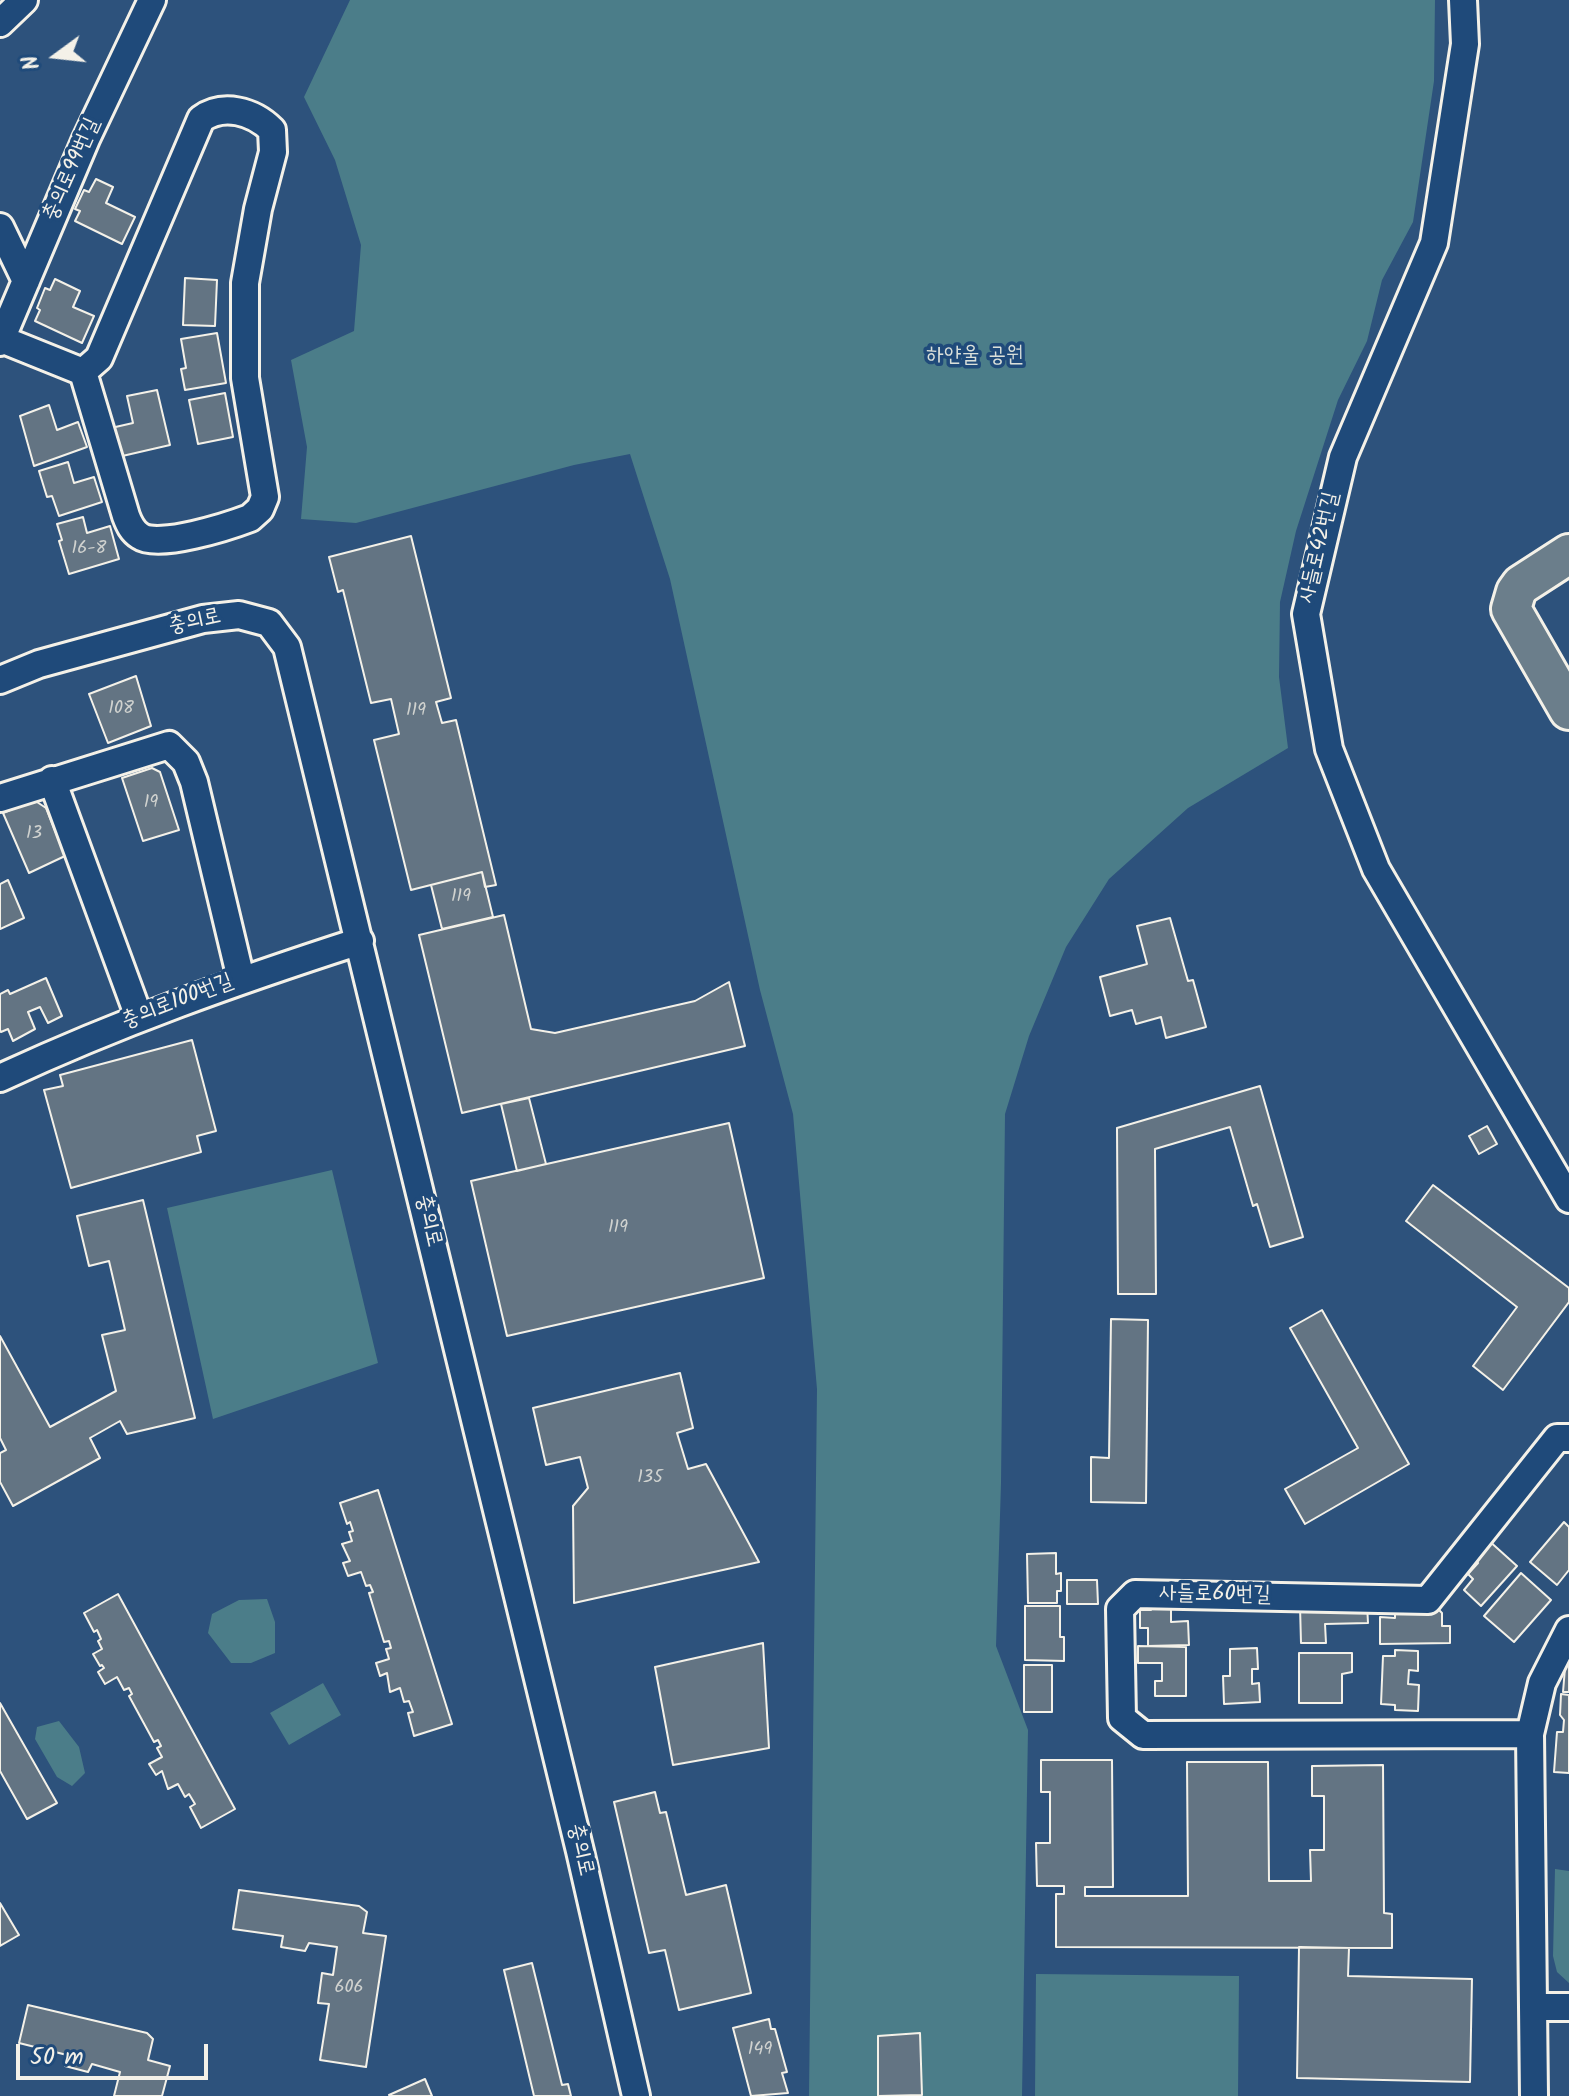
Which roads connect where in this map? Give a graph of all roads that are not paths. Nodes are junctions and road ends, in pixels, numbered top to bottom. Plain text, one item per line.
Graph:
1 (24, 0) edge
2 (152, 0) edge
3 (1463, 0) edge
4 (0, 23) edge
5 (0, 227) edge
6 (26, 281) junction
7 (1, 341) edge
8 (83, 372) junction
9 (1569, 554) edge
10 (0, 680) edge
11 (1569, 710) edge
12 (52, 780) junction
13 (0, 798) edge
14 (360, 941) junction
15 (241, 979) junction
16 (139, 1017) junction
17 (0, 1078) edge
18 (1569, 1199) edge
19 (1569, 1438) edge
20 (1569, 1630) edge
21 (1530, 1734) junction
22 (1533, 2007) junction
23 (1569, 2007) edge
24 (636, 2096) edge
25 (1534, 2096) edge

1 - 4 street
2 - 6 street, 충의로99번길
3 - 18 street, 사들로42번길
5 - 6 street
6 - 7 street, 충의로99번길
7 - 8 street
8 - 8 street
9 - 11 highway
10 - 14 street, 충의로
12 - 13 street
12 - 15 street
12 - 16 street
14 - 15 street, 충의로100번길
14 - 24 street, 충의로
15 - 16 street, 충의로100번길
16 - 17 street, 충의로100번길
19 - 21 street, 사들로60번길
20 - 21 street
21 - 22 street
22 - 23 street
22 - 25 street

